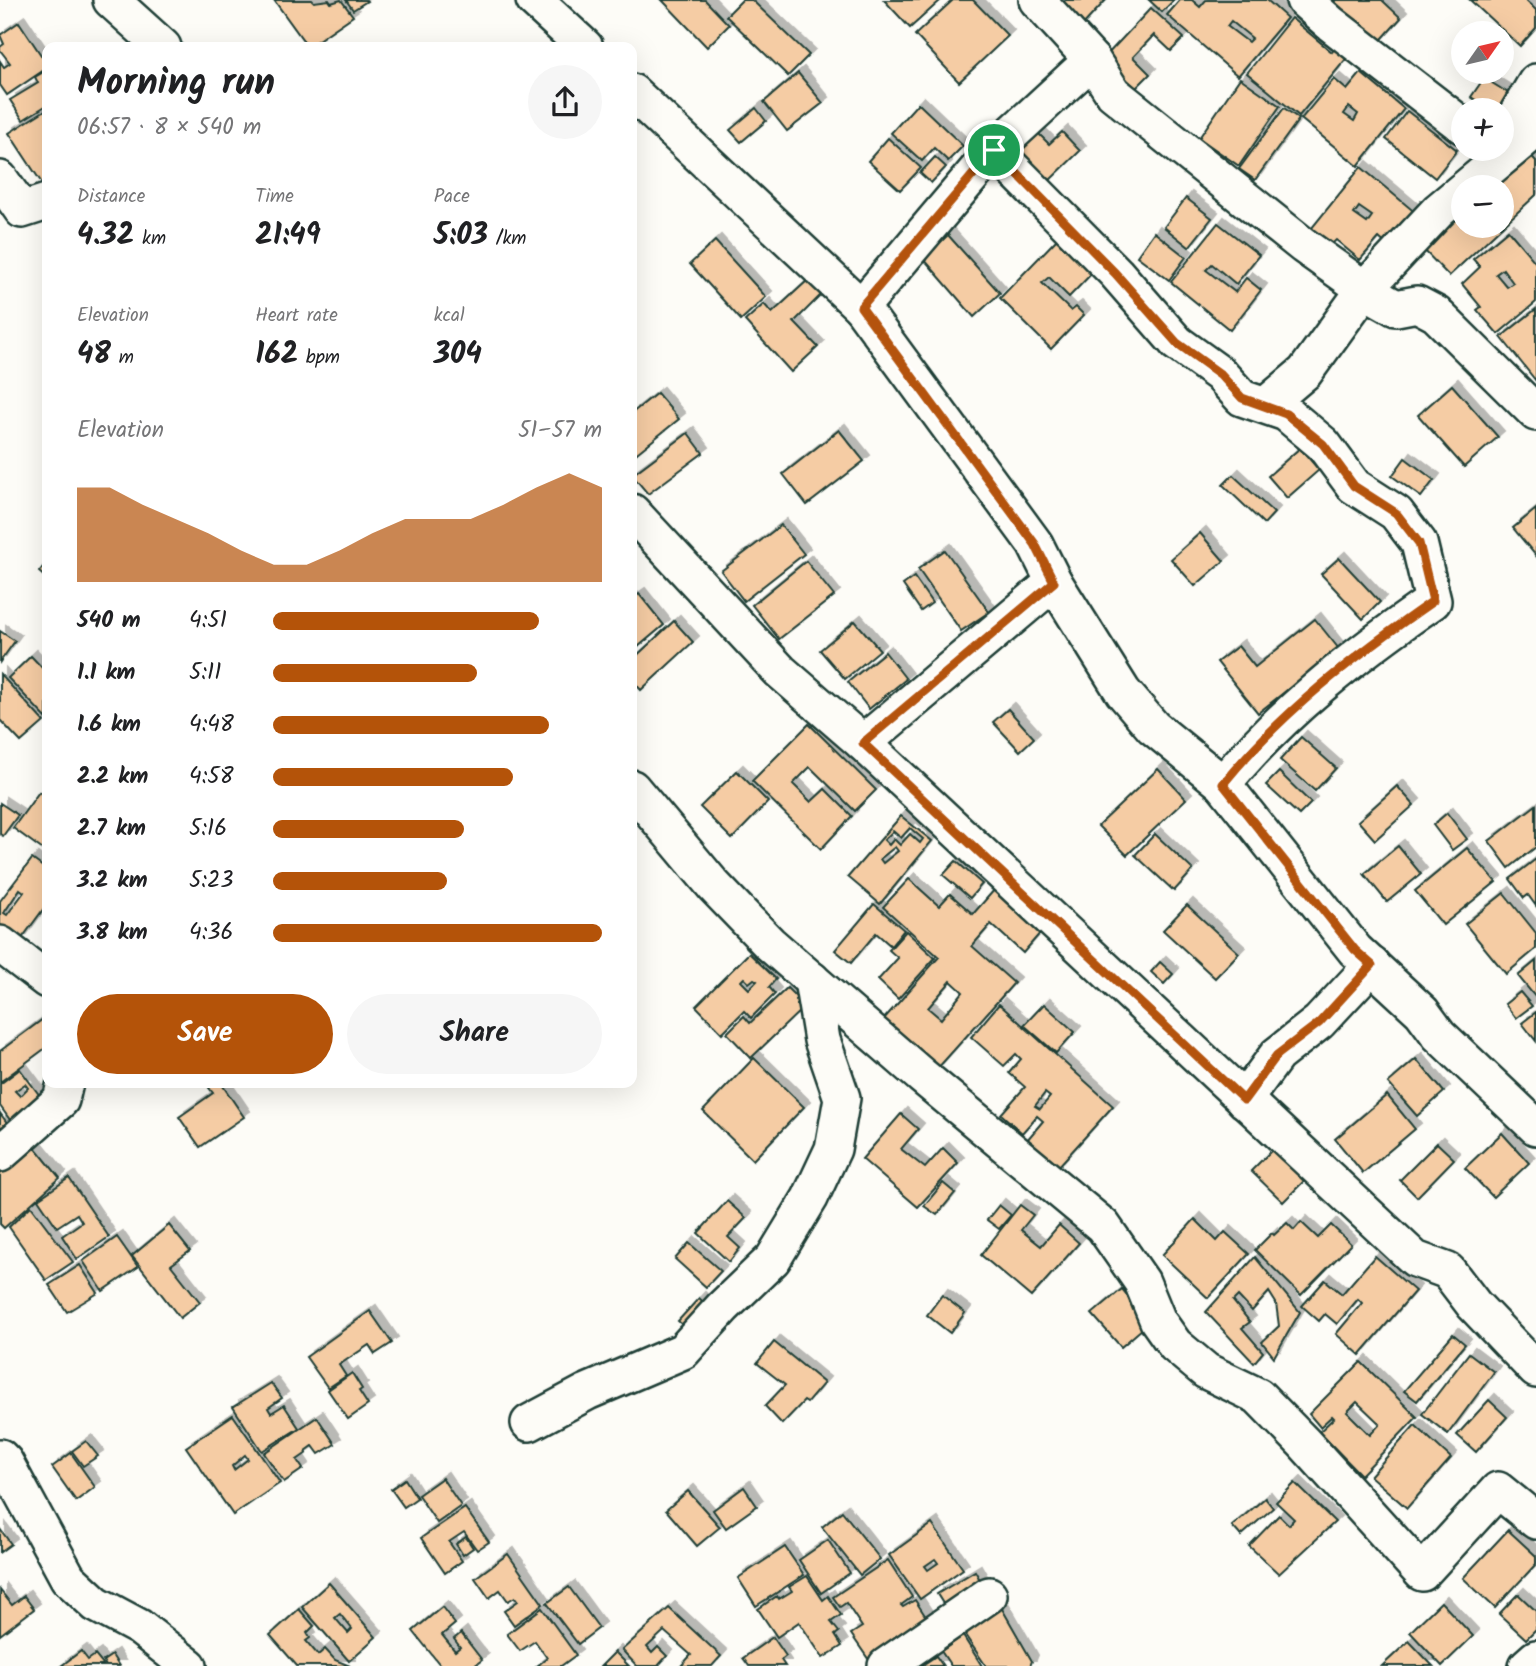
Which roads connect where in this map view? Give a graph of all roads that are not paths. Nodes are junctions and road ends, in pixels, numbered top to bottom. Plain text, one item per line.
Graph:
1 (111, 0) edge
2 (534, 0) edge
3 (1037, 0) edge
4 (1304, 0) edge
5 (157, 42) edge
6 (579, 42) edge
7 (1092, 60) junction
8 (1536, 82) edge
9 (637, 97) edge
10 (1451, 117) edge
11 (1514, 127) edge
12 (994, 150) junction
13 (1490, 161) edge
14 (1477, 175) edge
15 (0, 178) edge
16 (1451, 200) edge
17 (42, 204) edge
18 (1365, 289) junction
19 (861, 307) junction
20 (1266, 405) junction
21 (1536, 413) edge
22 (637, 517) edge
23 (1054, 582) junction
24 (863, 743) junction
25 (1223, 784) junction
26 (637, 794) edge
27 (0, 944) edge
28 (1372, 965) junction
29 (42, 976) edge
30 (812, 980) junction
31 (64, 1088) edge
32 (1244, 1100) junction
33 (1536, 1127) edge
34 (0, 1154) edge
35 (1536, 1370) edge
36 (528, 1423) dead end
37 (0, 1457) edge
38 (1536, 1521) edge
39 (989, 1595) dead end
40 (1536, 1658) edge
41 (189, 1666) edge
42 (886, 1666) edge
43 (1527, 1666) edge

1 - 5 street
2 - 6 street
3 - 7 street
4 - 10 street
7 - 12 street
7 - 18 street
8 - 11 street
9 - 19 street
12 - 19 street
12 - 20 street
13 - 14 street
15 - 17 street
16 - 18 street
18 - 20 street
18 - 21 street
19 - 23 street
20 - 25 street
22 - 24 street
23 - 24 street
23 - 25 street
24 - 32 street
25 - 28 street
26 - 30 street
27 - 29 street
28 - 32 street
28 - 33 street
30 - 36 street
30 - 38 street
31 - 34 street
32 - 35 street
37 - 41 street
39 - 42 street
40 - 43 street

